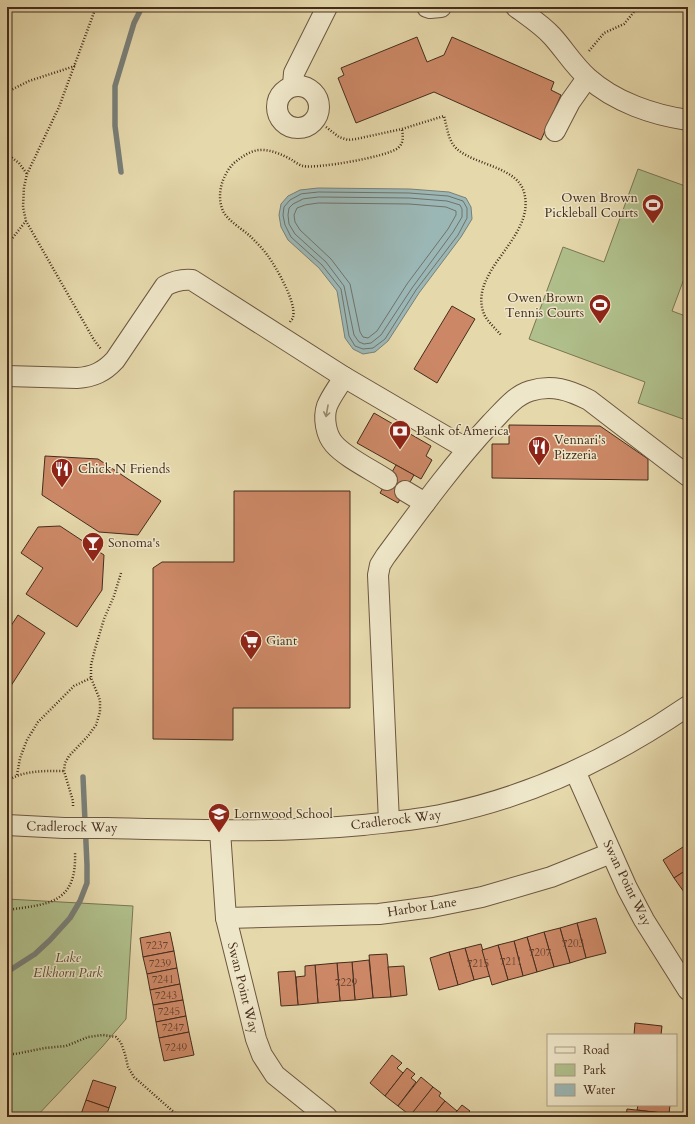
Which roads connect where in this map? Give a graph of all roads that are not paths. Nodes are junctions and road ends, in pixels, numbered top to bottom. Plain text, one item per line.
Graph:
1 (327, 7) edge
2 (427, 7) edge
3 (441, 7) edge
4 (516, 7) edge
5 (582, 72) junction
6 (293, 85) dead end
7 (688, 120) edge
8 (555, 131) dead end
9 (7, 376) edge
10 (344, 377) junction
11 (467, 449) junction
12 (688, 476) edge
13 (387, 480) dead end
14 (405, 491) dead end
15 (425, 503) junction
16 (688, 706) edge
17 (575, 771) junction
18 (389, 822) junction
19 (7, 826) edge
20 (220, 831) junction
21 (611, 853) junction
22 (226, 918) junction
23 (688, 990) edge
24 (326, 1117) edge

1 - 6 street
2 - 3 street
4 - 5 street
5 - 7 street
5 - 8 street
9 - 10 street
10 - 11 street
10 -> 13 street
11 - 12 street
11 - 15 street
14 - 15 street
15 - 18 street
16 - 17 street, Cradlerock Way
17 - 18 street, Cradlerock Way
17 - 21 street, Swan Point Way
18 - 20 street, Cradlerock Way
19 - 20 street, Cradlerock Way, bridge
20 - 22 street, Swan Point Way
21 - 22 street, Harbor Lane
21 - 23 street, Swan Point Way
22 - 24 street, Swan Point Way

